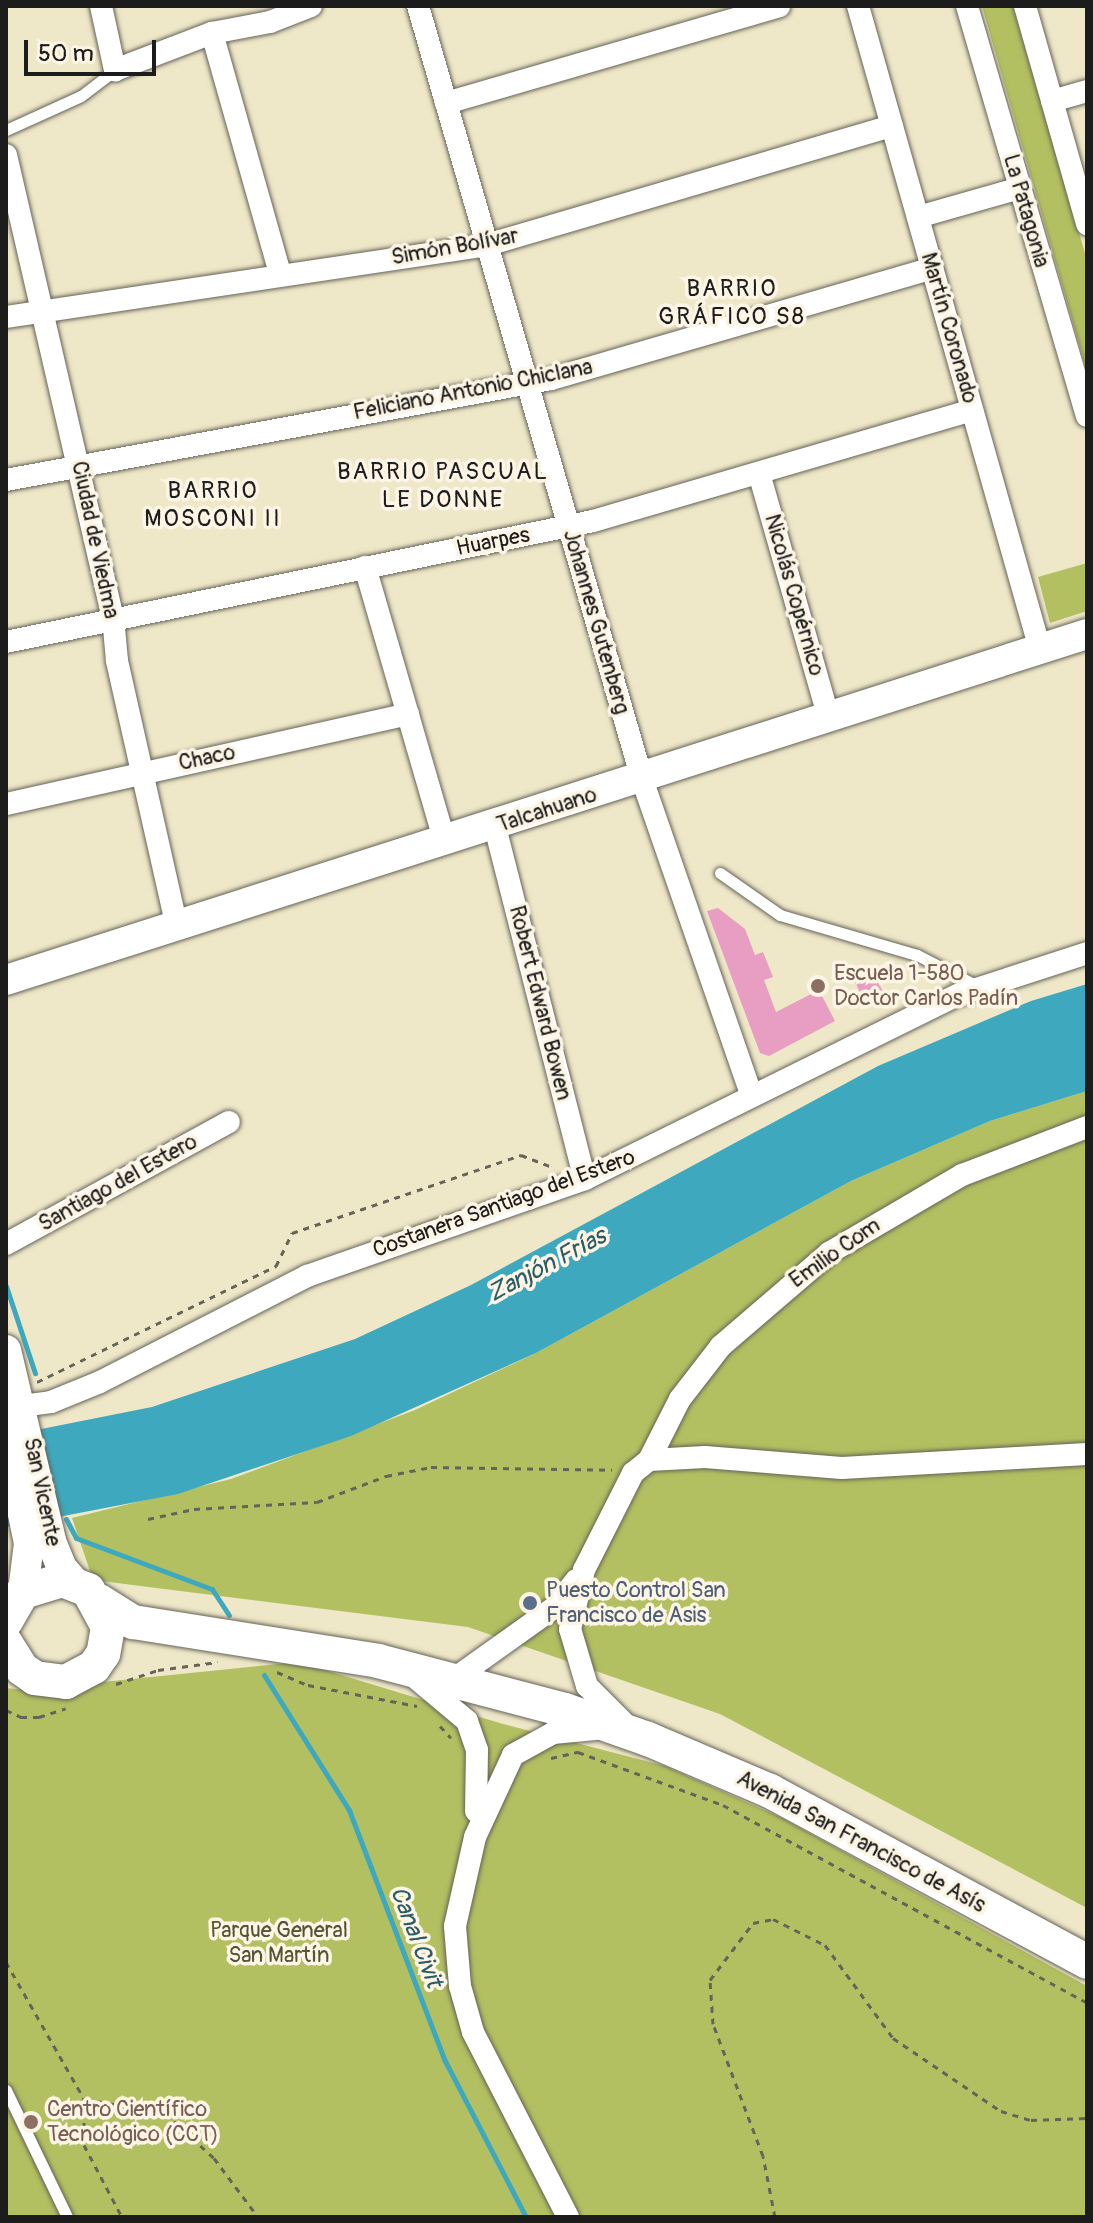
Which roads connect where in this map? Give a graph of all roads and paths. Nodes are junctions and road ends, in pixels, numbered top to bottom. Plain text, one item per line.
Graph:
1 (101, 6) edge
2 (311, 6) edge
3 (418, 6) edge
4 (779, 6) edge
5 (858, 6) edge
6 (967, 6) edge
7 (1025, 6) edge
8 (258, 15) edge
9 (212, 33) junction
10 (115, 70) junction
11 (1087, 91) edge
12 (1052, 101) junction
13 (446, 103) junction
14 (892, 126) junction
15 (6, 130) edge
16 (6, 156) edge
17 (1020, 188) junction
18 (918, 217) junction
19 (1087, 224) edge
20 (487, 245) junction
21 (932, 268) junction
22 (280, 274) junction
23 (41, 308) junction
24 (6, 317) edge
25 (527, 384) junction
26 (972, 410) junction
27 (1087, 416) edge
28 (78, 464) junction
29 (759, 473) junction
30 (6, 480) edge
31 (569, 526) junction
32 (365, 567) junction
33 (113, 617) junction
34 (1087, 634) edge
35 (6, 642) edge
36 (1040, 649) junction
37 (408, 714) junction
38 (829, 718) junction
39 (141, 773) junction
40 (642, 779) junction
41 (6, 804) edge
42 (495, 827) junction
43 (445, 843) junction
44 (720, 873) dead end
45 (177, 927) junction
46 (1087, 953) edge
47 (6, 980) edge
48 (978, 987) junction
49 (751, 1094) junction
50 (229, 1122) dead end
51 (1087, 1127) edge
52 (585, 1179) junction
53 (6, 1244) edge
54 (6, 1350) edge
55 (15, 1417) edge
56 (1087, 1454) edge
57 (642, 1465) junction
58 (148, 1519) dead end
59 (36, 1523) junction
60 (584, 1570) junction
61 (87, 1592) junction
62 (12, 1606) edge
63 (6, 1643) edge
64 (220, 1647) junction
65 (378, 1661) junction
66 (271, 1669) dead end
67 (106, 1670) junction
68 (454, 1679) junction
69 (73, 1704) dead end
70 (425, 1709) dead end
71 (6, 1710) edge
72 (434, 1717) dead end
73 (648, 1739) junction
74 (475, 1743) junction
75 (513, 1755) junction
76 (475, 1837) junction
77 (6, 1962) edge
78 (1087, 1962) edge
79 (1087, 2003) edge
80 (6, 2090) edge
81 (84, 2099) junction
82 (1087, 2118) edge
83 (67, 2217) edge
84 (122, 2217) edge
85 (258, 2217) edge
86 (568, 2217) edge
87 (775, 2217) edge

1 - 10 street
2 - 8 street
3 - 13 street, Johannes Gutenberg
4 - 13 street
5 - 14 street, Martín Coronado
6 - 17 street, La Patagonia
7 - 12 street
8 - 9 street
9 - 10 street
9 - 22 street
10 - 15 lane
11 - 12 street
12 - 19 street
13 - 20 street, Johannes Gutenberg
14 - 18 street, Martín Coronado
14 - 20 street, Simón Bolívar
16 - 23 street, Ciudad de Viedma
17 - 18 street
17 - 27 street, La Patagonia
18 - 21 street, Martín Coronado
20 - 22 street, Simón Bolívar
20 - 25 street, Johannes Gutenberg
21 - 25 street, Feliciano Antonio Chiclana
21 - 26 street, Martín Coronado
22 - 23 street, Simón Bolívar
23 - 24 street, Simón Bolívar
23 - 28 street, Ciudad de Viedma
25 - 28 street, Feliciano Antonio Chiclana
25 - 31 street, Johannes Gutenberg
26 - 29 street, Huarpes
26 - 36 street, Martín Coronado
28 - 30 street, Feliciano Antonio Chiclana
28 - 33 street, Ciudad de Viedma
29 - 31 street, Huarpes
29 - 38 street, Nicolás Copérnico
31 - 32 street, Huarpes
31 - 40 street, Johannes Gutenberg
32 - 33 street, Huarpes
32 - 37 street
33 - 35 street, Huarpes
33 - 39 street, Ciudad de Viedma
34 - 36 street, Talcahuano
36 - 38 street, Talcahuano
37 - 39 street, Chaco
37 - 43 street
38 - 40 street, Talcahuano
39 - 41 street, Chaco
39 - 45 street, Ciudad de Viedma
40 - 42 street, Talcahuano
40 - 49 street, Johannes Gutenberg
42 - 43 street, Talcahuano
42 - 52 street, Robert Edward Bowen
43 - 45 street, Talcahuano
44 - 48 lane
45 - 47 street, Talcahuano
46 - 48 street, Costanera Santiago del Estero
48 - 49 street, Costanera Santiago del Estero
49 - 52 street, Costanera Santiago del Estero
50 - 53 street, Santiago del Estero
51 - 57 street, Emilio Com
52 - 55 street, Costanera Santiago del Estero
52 - 55 path
54 - 55 street, San Vicente
55 - 59 street, San Vicente
56 - 57 street
57 - 58 path
57 - 60 street, Emilio Com
59 - 61 street, San Vicente
59 - 62 street, San Vicente
60 - 68 street
60 - 73 street
61 - 62 main road
61 - 64 main road, Avenida San Francisco de Asís
61 - 67 main road
63 - 67 main road, Avenida San Francisco de Asís
64 - 65 main road, Avenida San Francisco de Asís
64 - 67 path
64 - 67 main road, Avenida San Francisco de Asís
65 - 68 main road, Avenida San Francisco de Asís
65 - 74 street
66 - 70 path
68 - 73 main road, Avenida San Francisco de Asís
69 - 71 path
72 - 74 path
73 - 75 street
73 - 78 main road, Avenida San Francisco de Asís
74 - 76 street
75 - 76 street
75 - 79 path
76 - 86 street
77 - 81 path
80 - 83 lane
81 - 84 path
81 - 85 path
82 - 87 path

